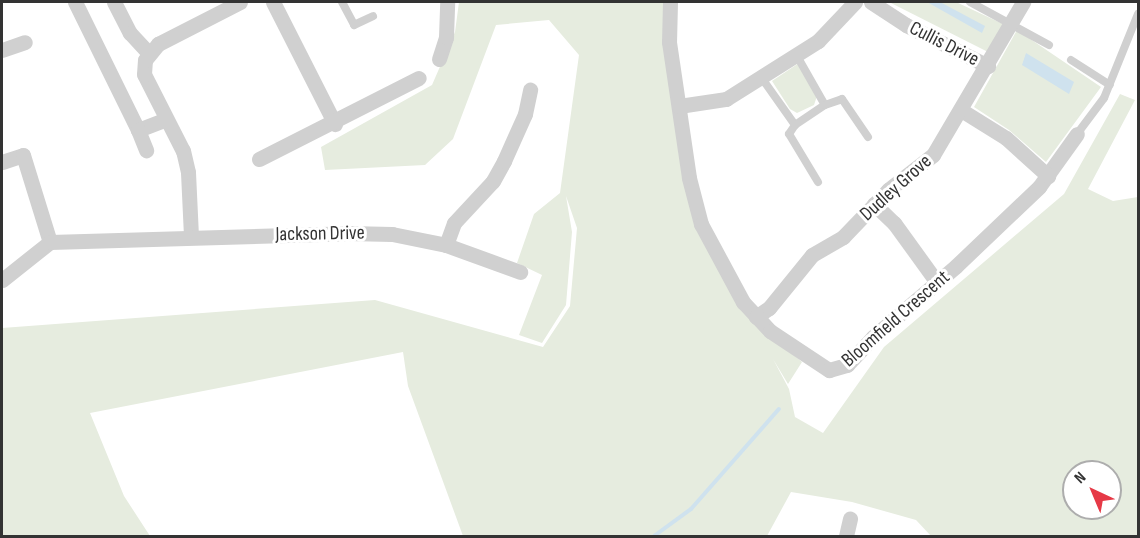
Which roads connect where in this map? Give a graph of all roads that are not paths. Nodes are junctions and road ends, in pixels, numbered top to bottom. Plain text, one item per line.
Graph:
1 (75, 2) edge
2 (114, 2) edge
3 (240, 2) edge
4 (273, 2) edge
5 (342, 2) edge
6 (447, 2) edge
7 (670, 2) edge
8 (855, 2) edge
9 (875, 2) edge
10 (970, 2) edge
11 (1023, 2) edge
12 (1138, 14) edge
13 (373, 16) dead end
14 (1012, 23) junction
15 (25, 42) dead end
16 (1049, 45) dead end
17 (2, 50) edge
18 (148, 52) junction
19 (797, 56) junction
20 (439, 59) dead end
21 (1071, 60) dead end
22 (988, 66) junction
23 (761, 77) junction
24 (419, 78) dead end
25 (1110, 85) junction
26 (530, 90) dead end
27 (825, 105) junction
28 (679, 106) junction
29 (961, 110) junction
30 (166, 119) junction
31 (335, 124) junction
32 (795, 125) junction
33 (138, 130) junction
34 (1077, 134) joint
35 (868, 137) dead end
36 (146, 150) dead end
37 (259, 159) dead end
38 (2, 162) edge
39 (1048, 176) junction
40 (818, 182) dead end
41 (874, 204) junction
42 (191, 236) junction
43 (50, 242) junction
44 (446, 245) junction
45 (520, 272) dead end
46 (2, 280) edge
47 (936, 281) junction
48 (756, 317) junction
49 (850, 518) dead end
50 (846, 537) edge

1 - 33 street
2 - 18 street
3 - 18 street
4 - 31 street
5 - 13 lane
6 - 20 street
7 - 28 street, Bloomfield Crescent
8 - 19 street
9 - 22 street, Cullis Drive
10 - 14 lane
11 - 14 street, Dudley Grove
12 - 25 lane
14 - 16 lane
14 - 22 street, Dudley Grove
15 - 17 street
18 - 30 street
19 - 23 street
19 - 27 lane
21 - 25 lane
22 - 29 street, Dudley Grove
23 - 28 street
23 - 32 lane
24 - 31 street
25 - 34 lane
26 - 44 street
27 - 32 lane
27 - 35 lane
28 - 48 street, Bloomfield Crescent
29 - 39 street
29 - 41 street, Dudley Grove
30 - 33 street
30 - 42 street
31 - 37 street
32 - 40 lane
33 - 36 street
34 - 39 street, Bloomfield Crescent
38 - 43 street
39 - 47 street, Bloomfield Crescent
41 - 47 street
41 - 48 street, Dudley Grove
42 - 43 street, Jackson Drive
42 - 44 street, Jackson Drive
43 - 46 street
44 - 45 street, Jackson Drive
47 - 48 street, Bloomfield Crescent
49 - 50 street

